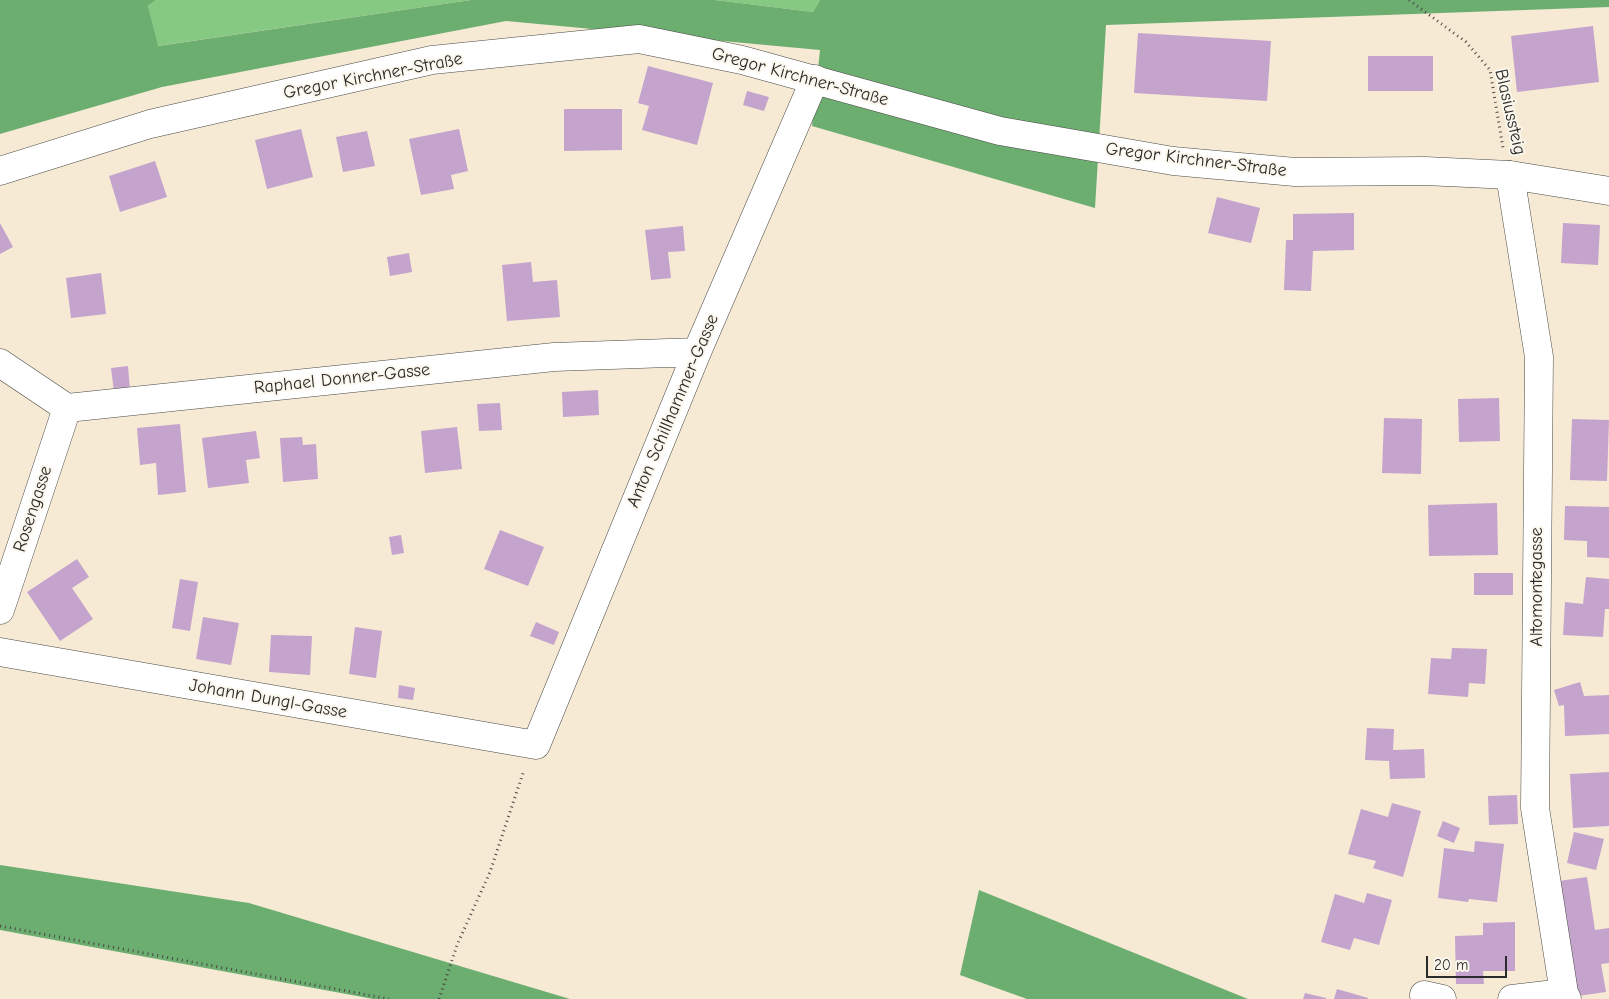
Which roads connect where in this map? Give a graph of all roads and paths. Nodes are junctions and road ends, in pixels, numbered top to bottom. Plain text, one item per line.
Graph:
1 (1409, 0) edge
2 (814, 79) junction
3 (0, 171) edge
4 (1510, 175) junction
5 (1609, 191) edge
6 (698, 352) junction
7 (0, 363) edge
8 (67, 408) junction
9 (0, 610) edge
10 (0, 652) edge
11 (533, 745) junction
12 (0, 926) edge
13 (1565, 996) edge
14 (388, 999) edge
15 (439, 999) edge
16 (1512, 999) edge

1 - 4 path, Blasiussteig
2 - 3 street, Gregor Kirchner-Straße
2 - 4 street, Gregor Kirchner-Straße
2 - 6 street, Anton Schillhammer-Gasse
4 - 5 street, Gregor Kirchner-Straße
4 - 13 street, Altomontegasse
6 - 8 street, Raphael Donner-Gasse
6 - 11 street, Anton Schillhammer-Gasse
7 - 8 street
8 - 9 street, Rosengasse
10 - 11 street, Johann Dungl-Gasse
11 - 15 path
12 - 14 path
13 - 16 street

